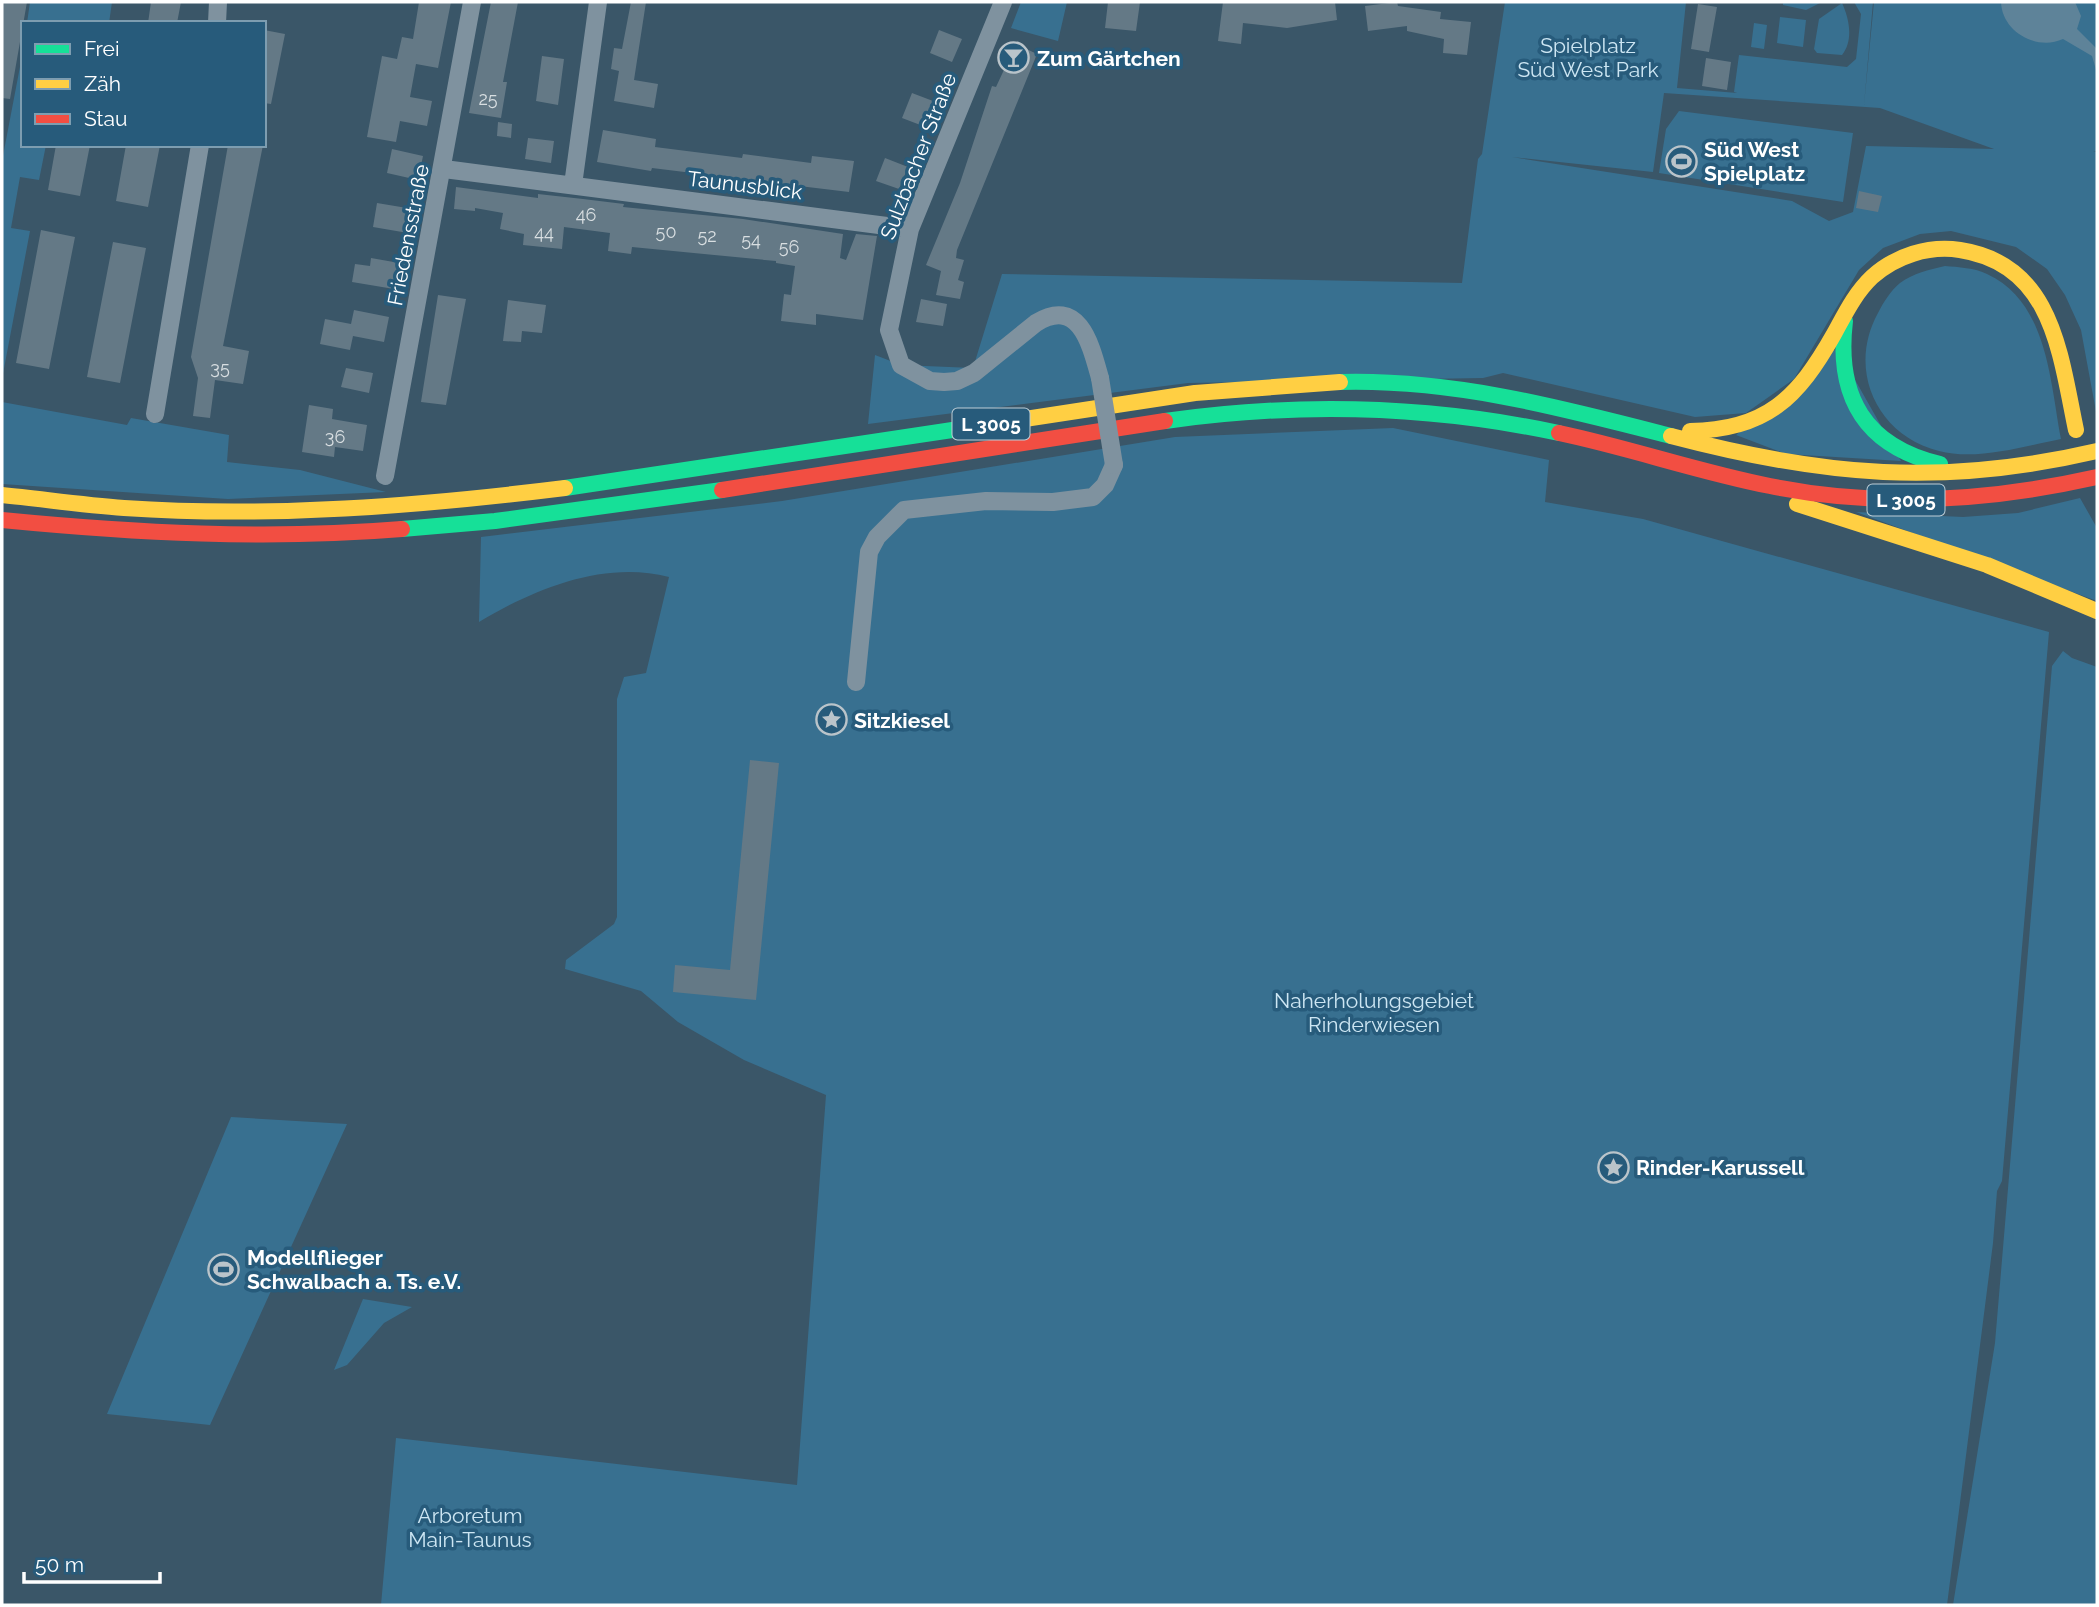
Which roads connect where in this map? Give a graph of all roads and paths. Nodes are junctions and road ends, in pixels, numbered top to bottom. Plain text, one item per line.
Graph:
1 (218, 2) edge
2 (472, 2) edge
3 (598, 2) edge
4 (1003, 2) edge
5 (217, 21) edge
6 (200, 147) edge
7 (444, 169) junction
8 (573, 186) junction
9 (910, 229) junction
10 (1848, 309) junction
11 (155, 414) dead end
12 (1652, 430) junction
13 (2076, 430) dead end
14 (2097, 452) edge
15 (1974, 473) junction
16 (1716, 474) junction
17 (385, 476) dead end
18 (2097, 477) edge
19 (2, 495) edge
20 (2, 520) edge
21 (2097, 611) edge
22 (856, 682) dead end

1 - 5 street
2 - 7 street, Friedensstraße
3 - 8 street
4 - 9 street, Sulzbacher Straße
6 - 11 street
7 - 8 street, Taunusblick
7 - 17 street, Friedensstraße
8 - 9 street, Taunusblick
9 - 22 street, Sulzbacher Straße, bridge
10 - 12 highway
10 - 13 highway
10 - 15 highway
12 - 15 highway, L 3005
12 - 19 highway, L 3005
14 - 15 highway, L 3005
16 - 18 highway, L 3005
16 - 20 highway, L 3005
16 - 21 highway

